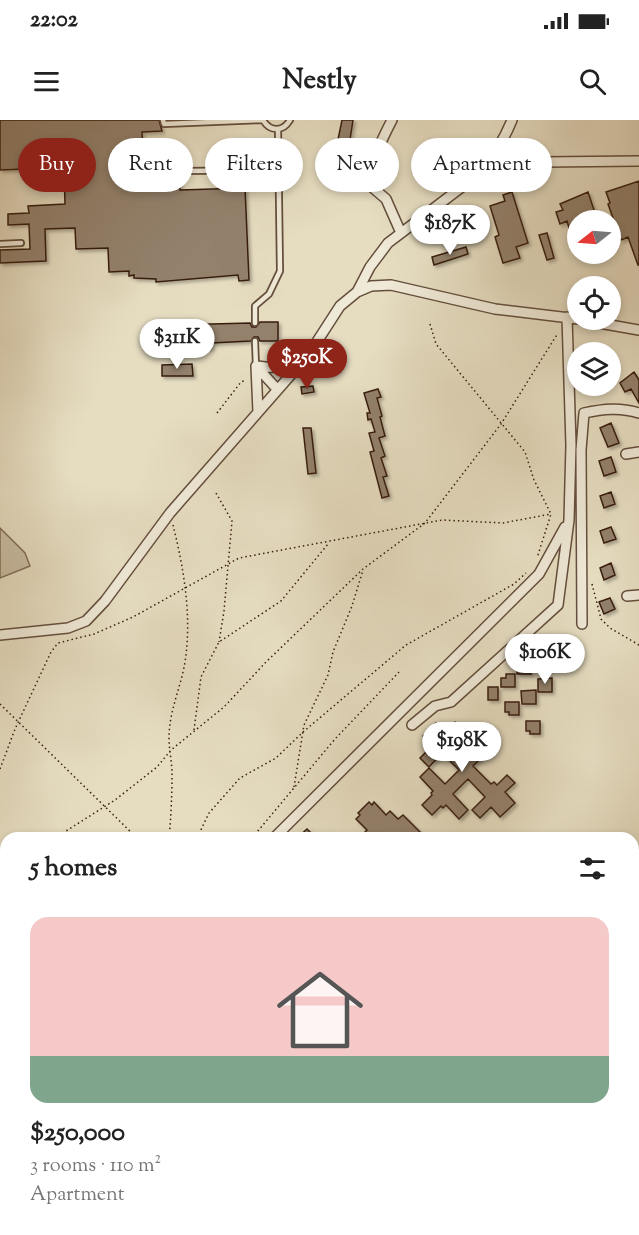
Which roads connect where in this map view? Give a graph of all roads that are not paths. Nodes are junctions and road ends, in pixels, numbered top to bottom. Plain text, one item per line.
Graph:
1 (163, 120) edge
2 (263, 120) edge
3 (290, 120) edge
4 (392, 120) edge
5 (512, 120) edge
6 (278, 129) junction
7 (278, 138) edge
8 (505, 138) edge
9 (639, 161) edge
10 (552, 162) edge
11 (279, 192) edge
12 (455, 192) edge
13 (401, 233) junction
14 (21, 243) dead end
15 (0, 244) edge
16 (357, 291) junction
17 (567, 317) edge
18 (255, 323) dead end
19 (621, 327) edge
20 (567, 330) edge
21 (639, 330) edge
22 (255, 341) dead end
23 (309, 354) junction
24 (256, 366) junction
25 (277, 389) junction
26 (258, 412) junction
27 (639, 413) edge
28 (639, 452) edge
29 (626, 454) dead end
30 (569, 520) junction
31 (639, 595) edge
32 (627, 596) dead end
33 (582, 624) dead end
34 (0, 635) edge
35 (412, 725) dead end
36 (280, 832) edge

1 - 2 lane
2 - 6 lane
3 - 6 lane
4 - 13 street
5 - 8 street
6 - 7 lane
9 - 10 street
11 - 18 lane
12 - 13 street
13 - 16 street
14 - 15 lane
16 - 17 street
16 - 23 street
19 - 21 street
20 - 30 street
22 - 24 lane
23 - 24 street
23 - 25 street
24 - 25 street
24 - 26 street
25 - 26 street
26 - 34 street
27 - 33 street
28 - 29 street
30 - 35 street
30 - 36 street
31 - 32 street

